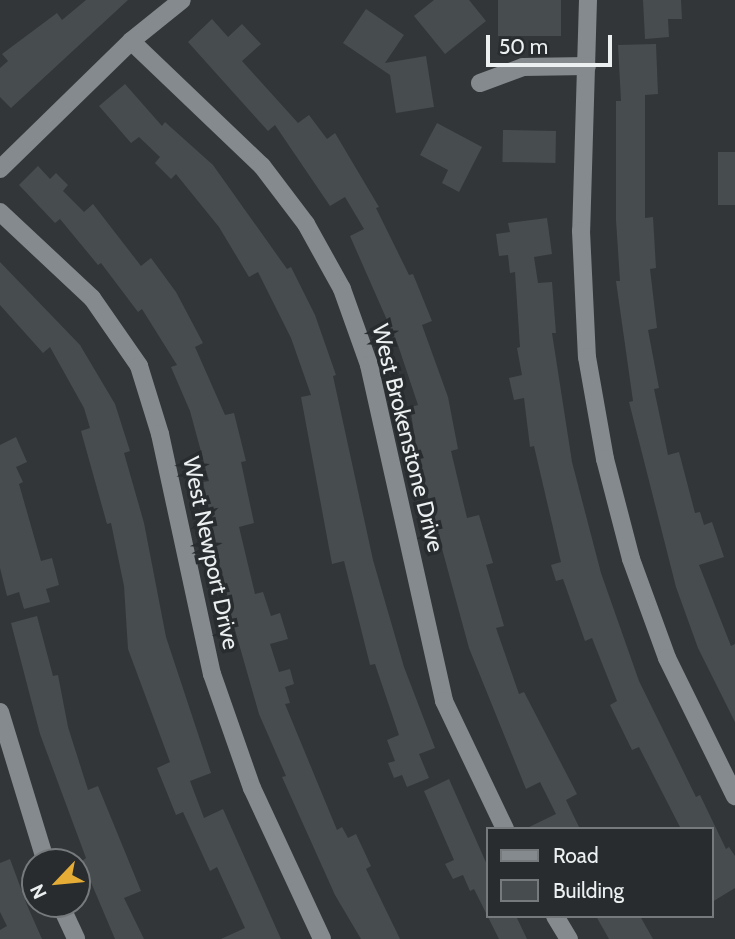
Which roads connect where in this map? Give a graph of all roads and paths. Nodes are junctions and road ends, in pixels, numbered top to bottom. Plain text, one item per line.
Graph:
1 (182, 0) edge
2 (588, 0) edge
3 (131, 41) junction
4 (587, 66) junction
5 (480, 82) dead end
6 (0, 169) edge
7 (0, 212) edge
8 (0, 712) edge
9 (735, 796) edge
10 (504, 827) edge
11 (42, 848) edge
12 (66, 918) edge
13 (556, 918) edge
14 (76, 939) edge
15 (322, 939) edge
16 (569, 939) edge

1 - 3 street
2 - 4 street
3 - 6 street
3 - 10 street, West Brokenstone Drive
4 - 5 street
4 - 9 street
7 - 15 street, West Newport Drive
8 - 11 street
12 - 14 street
13 - 16 street

